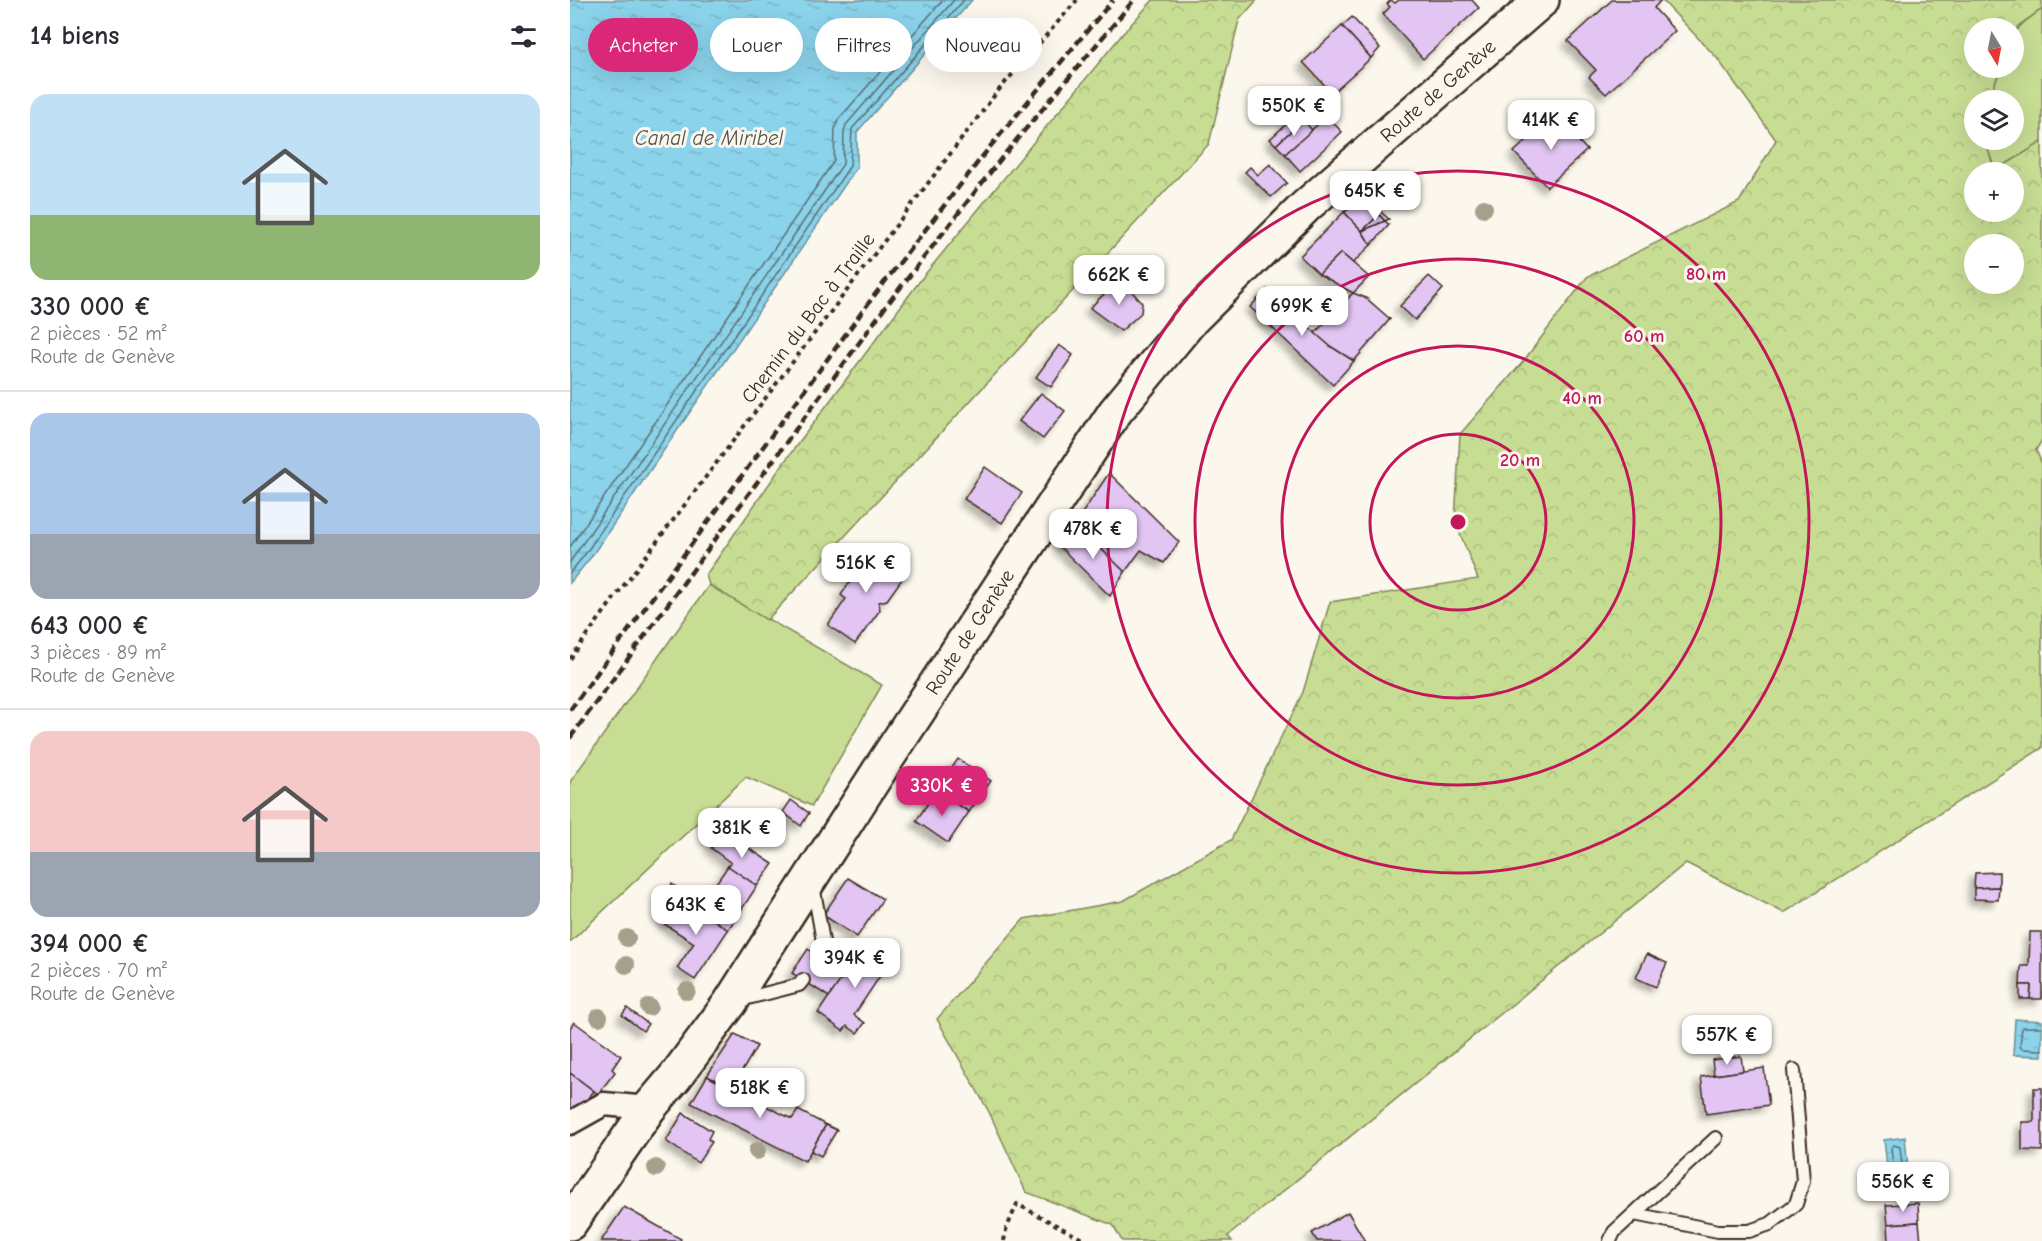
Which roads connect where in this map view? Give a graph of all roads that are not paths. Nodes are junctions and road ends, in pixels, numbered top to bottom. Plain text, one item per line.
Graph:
1 (1542, 0) edge
2 (812, 877) junction
3 (818, 956) dead end
4 (802, 980) dead end
5 (730, 1003) junction
6 (1794, 1070) dead end
7 (649, 1108) junction
8 (570, 1123) edge
9 (1716, 1138) dead end
10 (1634, 1214) junction
11 (570, 1223) edge
12 (1610, 1241) edge

1 - 2 main road, Route de Genève
2 - 3 lane
2 - 5 main road, Route de Genève
4 - 5 lane
5 - 7 main road, Route de Genève
6 - 10 lane
7 - 8 street
7 - 11 main road, Route de Genève
9 - 10 lane
10 - 12 lane

